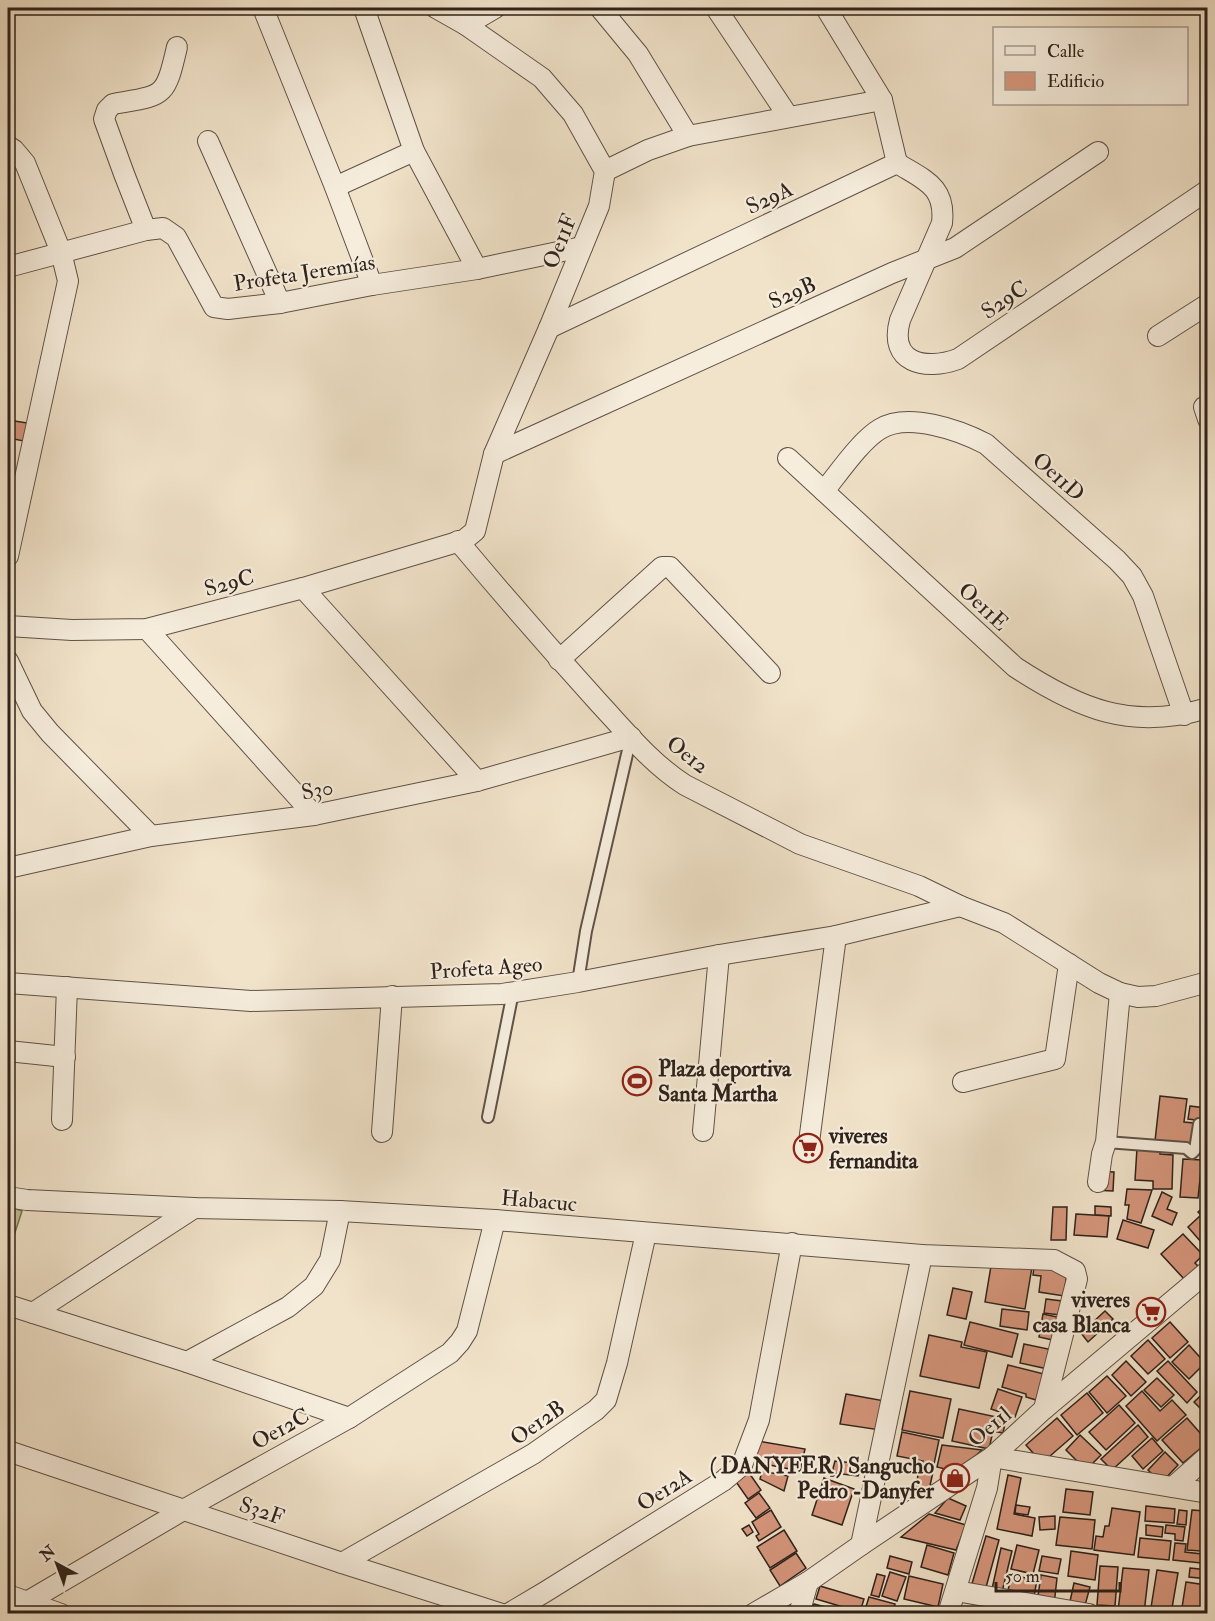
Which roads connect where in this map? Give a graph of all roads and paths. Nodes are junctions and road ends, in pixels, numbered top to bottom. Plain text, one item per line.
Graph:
1 (263, 8) edge
2 (364, 8) edge
3 (436, 8) edge
4 (495, 8) edge
5 (600, 8) edge
6 (716, 8) edge
7 (826, 8) edge
8 (466, 25) junction
9 (177, 47) dead end
10 (882, 100) junction
11 (788, 116) junction
12 (688, 136) junction
13 (208, 141) dead end
14 (8, 146) edge
15 (414, 151) junction
16 (1098, 152) dead end
17 (897, 163) junction
18 (605, 171) junction
19 (335, 187) junction
20 (1208, 190) edge
21 (146, 230) junction
22 (582, 247) junction
23 (61, 252) junction
24 (925, 261) junction
25 (8, 267) edge
26 (477, 269) junction
27 (372, 285) junction
28 (280, 303) junction
29 (1208, 304) edge
30 (549, 328) junction
31 (1158, 336) dead end
32 (494, 454) junction
33 (788, 458) dead end
34 (824, 491) junction
35 (458, 541) junction
36 (8, 556) edge
37 (303, 588) junction
38 (8, 626) edge
39 (147, 629) junction
40 (559, 660) junction
41 (8, 661) edge
42 (770, 673) dead end
43 (1208, 708) edge
44 (1184, 715) junction
45 (631, 737) junction
46 (477, 781) junction
47 (314, 815) junction
48 (151, 836) junction
49 (8, 868) edge
50 (960, 906) junction
51 (836, 936) junction
52 (719, 955) junction
53 (1069, 964) junction
54 (578, 982) junction
55 (1208, 982) edge
56 (8, 983) edge
57 (68, 987) junction
58 (513, 992) junction
59 (1120, 993) junction
60 (392, 996) junction
61 (8, 1051) edge
62 (65, 1057) junction
63 (963, 1082) dead end
64 (488, 1117) dead end
65 (62, 1120) dead end
66 (1199, 1124) dead end
67 (703, 1131) dead end
68 (382, 1132) dead end
69 (809, 1142) dead end
70 (1106, 1142) junction
71 (1098, 1182) dead end
72 (8, 1197) edge
73 (194, 1208) junction
74 (340, 1211) junction
75 (495, 1220) junction
76 (646, 1233) junction
77 (792, 1243) junction
78 (922, 1255) junction
79 (1208, 1271) edge
80 (8, 1305) edge
81 (33, 1314) junction
82 (187, 1362) junction
83 (1044, 1410) junction
84 (349, 1418) junction
85 (8, 1450) edge
86 (1208, 1456) edge
87 (992, 1457) junction
88 (1173, 1487) junction
89 (1208, 1493) edge
90 (185, 1509) junction
91 (861, 1545) junction
92 (342, 1563) junction
93 (808, 1582) junction
94 (956, 1591) junction
95 (8, 1595) edge
96 (26, 1602) junction
97 (8, 1613) edge
98 (61, 1614) edge
99 (502, 1614) edge
100 (508, 1614) edge
101 (753, 1614) edge
102 (799, 1614) edge
103 (948, 1614) edge
104 (1089, 1614) edge

1 - 19 street
2 - 15 street
3 - 8 street
4 - 8 street
5 - 12 street
6 - 11 street
7 - 10 street
8 - 18 street
9 - 21 street
10 - 11 street
10 - 17 street
11 - 12 street
12 - 18 street
13 - 28 street
14 - 23 street
15 - 19 street
15 - 26 street
16 - 24 street, S29B
17 - 24 street
17 - 30 street, S29A
18 - 22 street, Oe11F
19 - 27 street
20 - 24 street, S29C
21 - 23 street, Profeta Jeremías
21 - 28 street, Profeta Jeremías
22 - 26 street, Profeta Jeremías
22 - 30 street, Oe11F
23 - 25 street, Profeta Jeremías
23 - 36 street
24 - 32 street, S29B
26 - 27 street, Profeta Jeremías
27 - 28 street, Profeta Jeremías
29 - 31 street
30 - 32 street, Oe11F
32 - 35 street, Oe11F
33 - 34 street, Oe11E
34 - 44 street, Oe11E
34 - 44 street, Oe11D
35 - 37 street, S29C
35 - 40 street, Oe12
37 - 39 street, S29C
37 - 46 street
38 - 39 street, S29C
39 - 47 street
40 - 42 street
40 - 45 street, Oe12
41 - 48 street
43 - 44 street, Oe11E
45 - 46 street, S30
45 - 50 street, Oe12
45 - 54 lane
46 - 47 street, S30
47 - 48 street, S30
48 - 49 street, S30
50 - 51 street, Profeta Ageo
50 - 53 street, Oe12
51 - 52 street, Profeta Ageo
51 - 69 street
52 - 54 street, Profeta Ageo
52 - 67 street
53 - 59 street, Oe12
53 - 63 street
54 - 58 street, Profeta Ageo
55 - 59 street
56 - 57 street, Profeta Ageo
57 - 60 street, Profeta Ageo
57 - 62 street
58 - 60 street, Profeta Ageo
58 - 64 lane
59 - 70 street
60 - 68 street
61 - 62 street
62 - 65 street
66 - 70 lane
70 - 71 street
72 - 73 street, Habacuc
73 - 74 street, Habacuc
73 - 81 street
74 - 75 street, Habacuc
74 - 82 street
75 - 76 street, Habacuc
75 - 84 street, Oe12C
76 - 77 street, Habacuc
76 - 92 street, Oe12B
77 - 78 street, Habacuc
77 - 100 street, Oe12A
78 - 83 street, Habacuc
78 - 91 street
79 - 83 street, Oe11l
80 - 81 street
81 - 82 street
82 - 84 street
83 - 87 street, Oe11l
84 - 90 street, Oe12C
85 - 90 street, S32F
86 - 88 street
87 - 88 street
87 - 91 street, Oe11l
87 - 94 street
88 - 89 street
90 - 92 street, S32F
90 - 96 street, Oe12C
91 - 93 street, Oe11l
92 - 99 street, S32F
93 - 101 street, Oe11l
93 - 102 street
94 - 103 street
94 - 104 street
95 - 96 street
96 - 97 street, Oe12C
96 - 98 street

